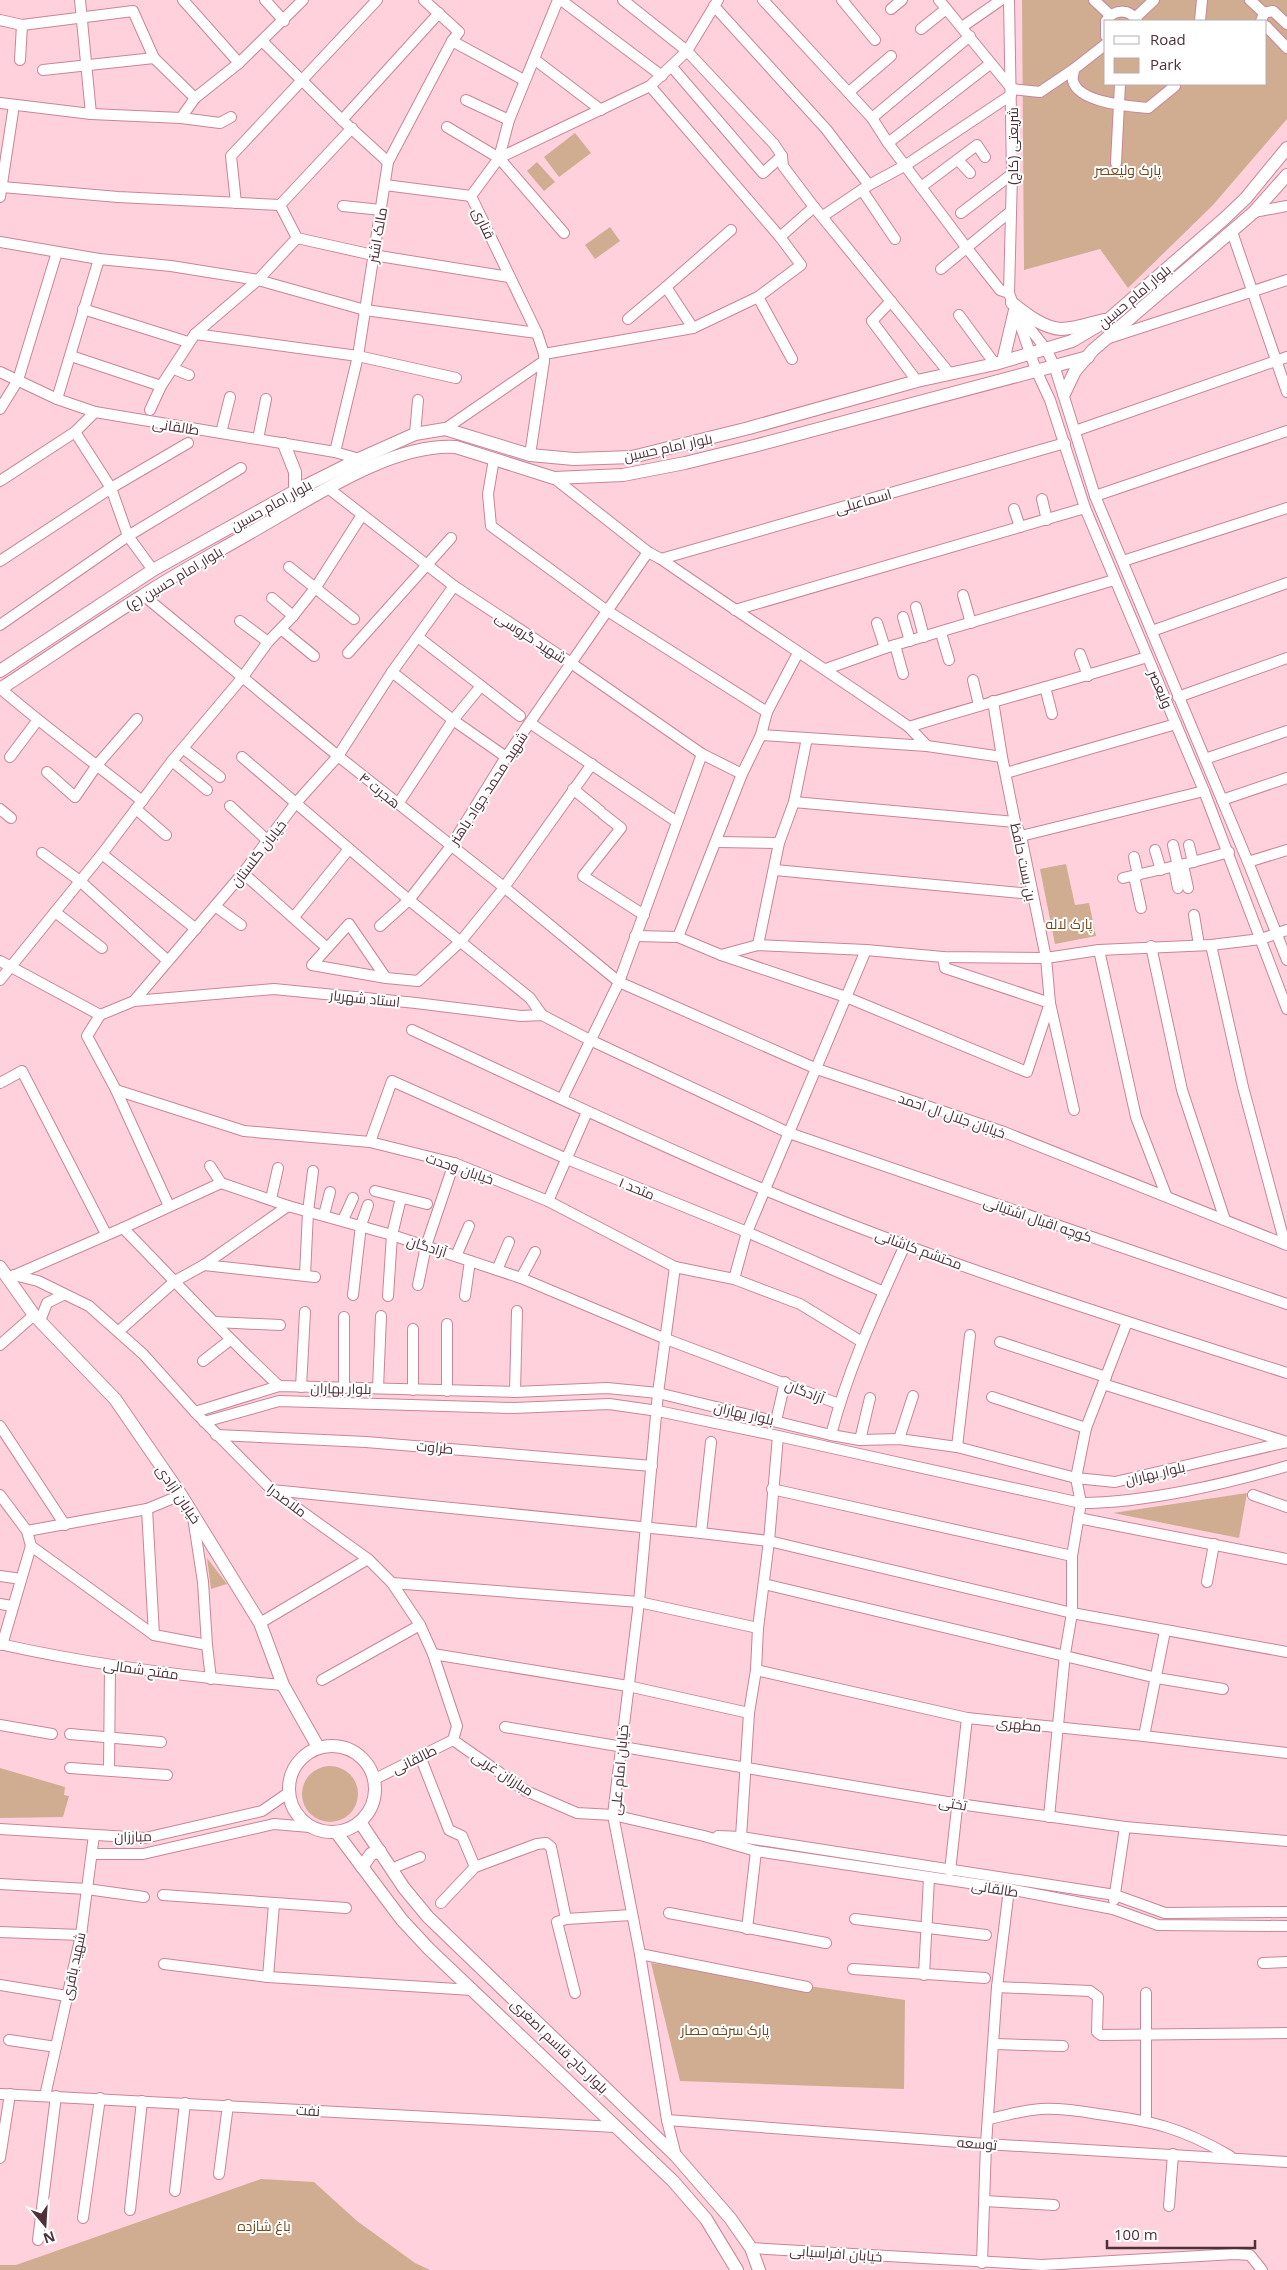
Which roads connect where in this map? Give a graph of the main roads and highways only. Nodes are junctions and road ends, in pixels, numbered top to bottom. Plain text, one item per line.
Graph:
1 (1287, 148) edge
2 (1287, 175) edge
3 (1109, 319) junction
4 (1088, 357) junction
5 (999, 363) junction
6 (1064, 394) road end
7 (749, 428) junction
8 (284, 444) road end
9 (754, 446) junction
10 (554, 478) joint
11 (295, 491) junction
12 (0, 671) edge
13 (0, 689) edge
14 (1, 1269) edge
15 (318, 1747) junction
16 (360, 1822) junction
17 (336, 1832) junction
18 (380, 1852) junction
19 (362, 1867) junction
20 (736, 2270) edge
21 (759, 2270) edge

1 - 3 main road, بلوار امام حسین
2 - 4 main road, بلوار امام حسین
3 - 5 main road, بلوار امام حسین
3 - 5 main road
4 - 6 main road
4 - 9 main road, بلوار امام حسین
5 - 7 main road, بلوار امام حسین
7 - 9 main road
7 - 11 main road, بلوار امام حسین
8 - 11 main road
9 - 10 main road, بلوار امام حسین
10 - 13 main road, بلوار امام حسین (ع)
11 - 12 main road, بلوار امام حسین
14 - 15 main road, خیابان آزادی
15 - 16 main road
15 - 17 main road
16 - 17 main road
16 - 18 main road, بلوار حاج قاسم اصغری
17 - 19 main road, بلوار حاج قاسم اصغری
18 - 19 main road
18 - 21 main road, بلوار حاج قاسم اصغری
19 - 20 main road, بلوار حاج قاسم اصغری

